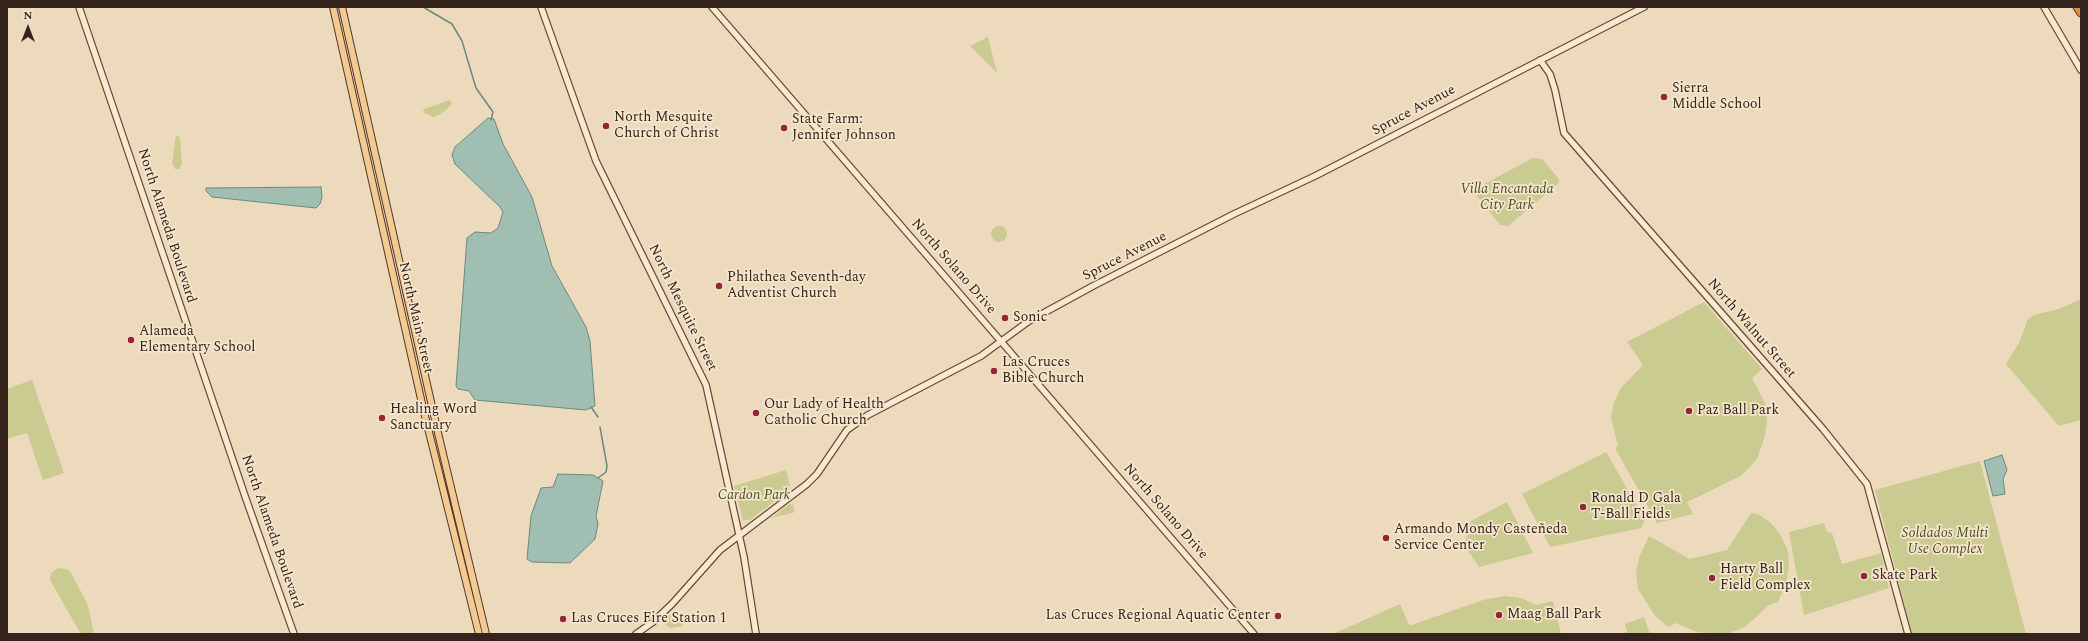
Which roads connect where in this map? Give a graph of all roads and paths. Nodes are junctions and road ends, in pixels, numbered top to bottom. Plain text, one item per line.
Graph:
1 (79, 7) edge
2 (333, 7) edge
3 (342, 7) edge
4 (541, 7) edge
5 (712, 7) edge
6 (1644, 7) edge
7 (2044, 7) edge
8 (2077, 7) edge
9 (2081, 14) edge
10 (1540, 60) junction
11 (2081, 70) edge
12 (1000, 341) junction
13 (740, 536) junction
14 (477, 632) edge
15 (294, 634) edge
16 (486, 634) edge
17 (636, 634) edge
18 (756, 634) edge
19 (1254, 634) edge
20 (1908, 634) edge

1 - 15 street, North Alameda Boulevard
2 - 14 main road, North Main Street
3 - 16 main road, North Main Street
4 - 13 street, North Mesquite Street
5 - 12 street, North Solano Drive
6 - 10 street, Spruce Avenue
7 - 11 street
8 - 9 highway
10 - 12 street, Spruce Avenue
10 - 20 street, North Walnut Street
12 - 13 street, Spruce Avenue
12 - 19 street, North Solano Drive
13 - 17 street, Spruce Avenue
13 - 18 street, North Mesquite Street

